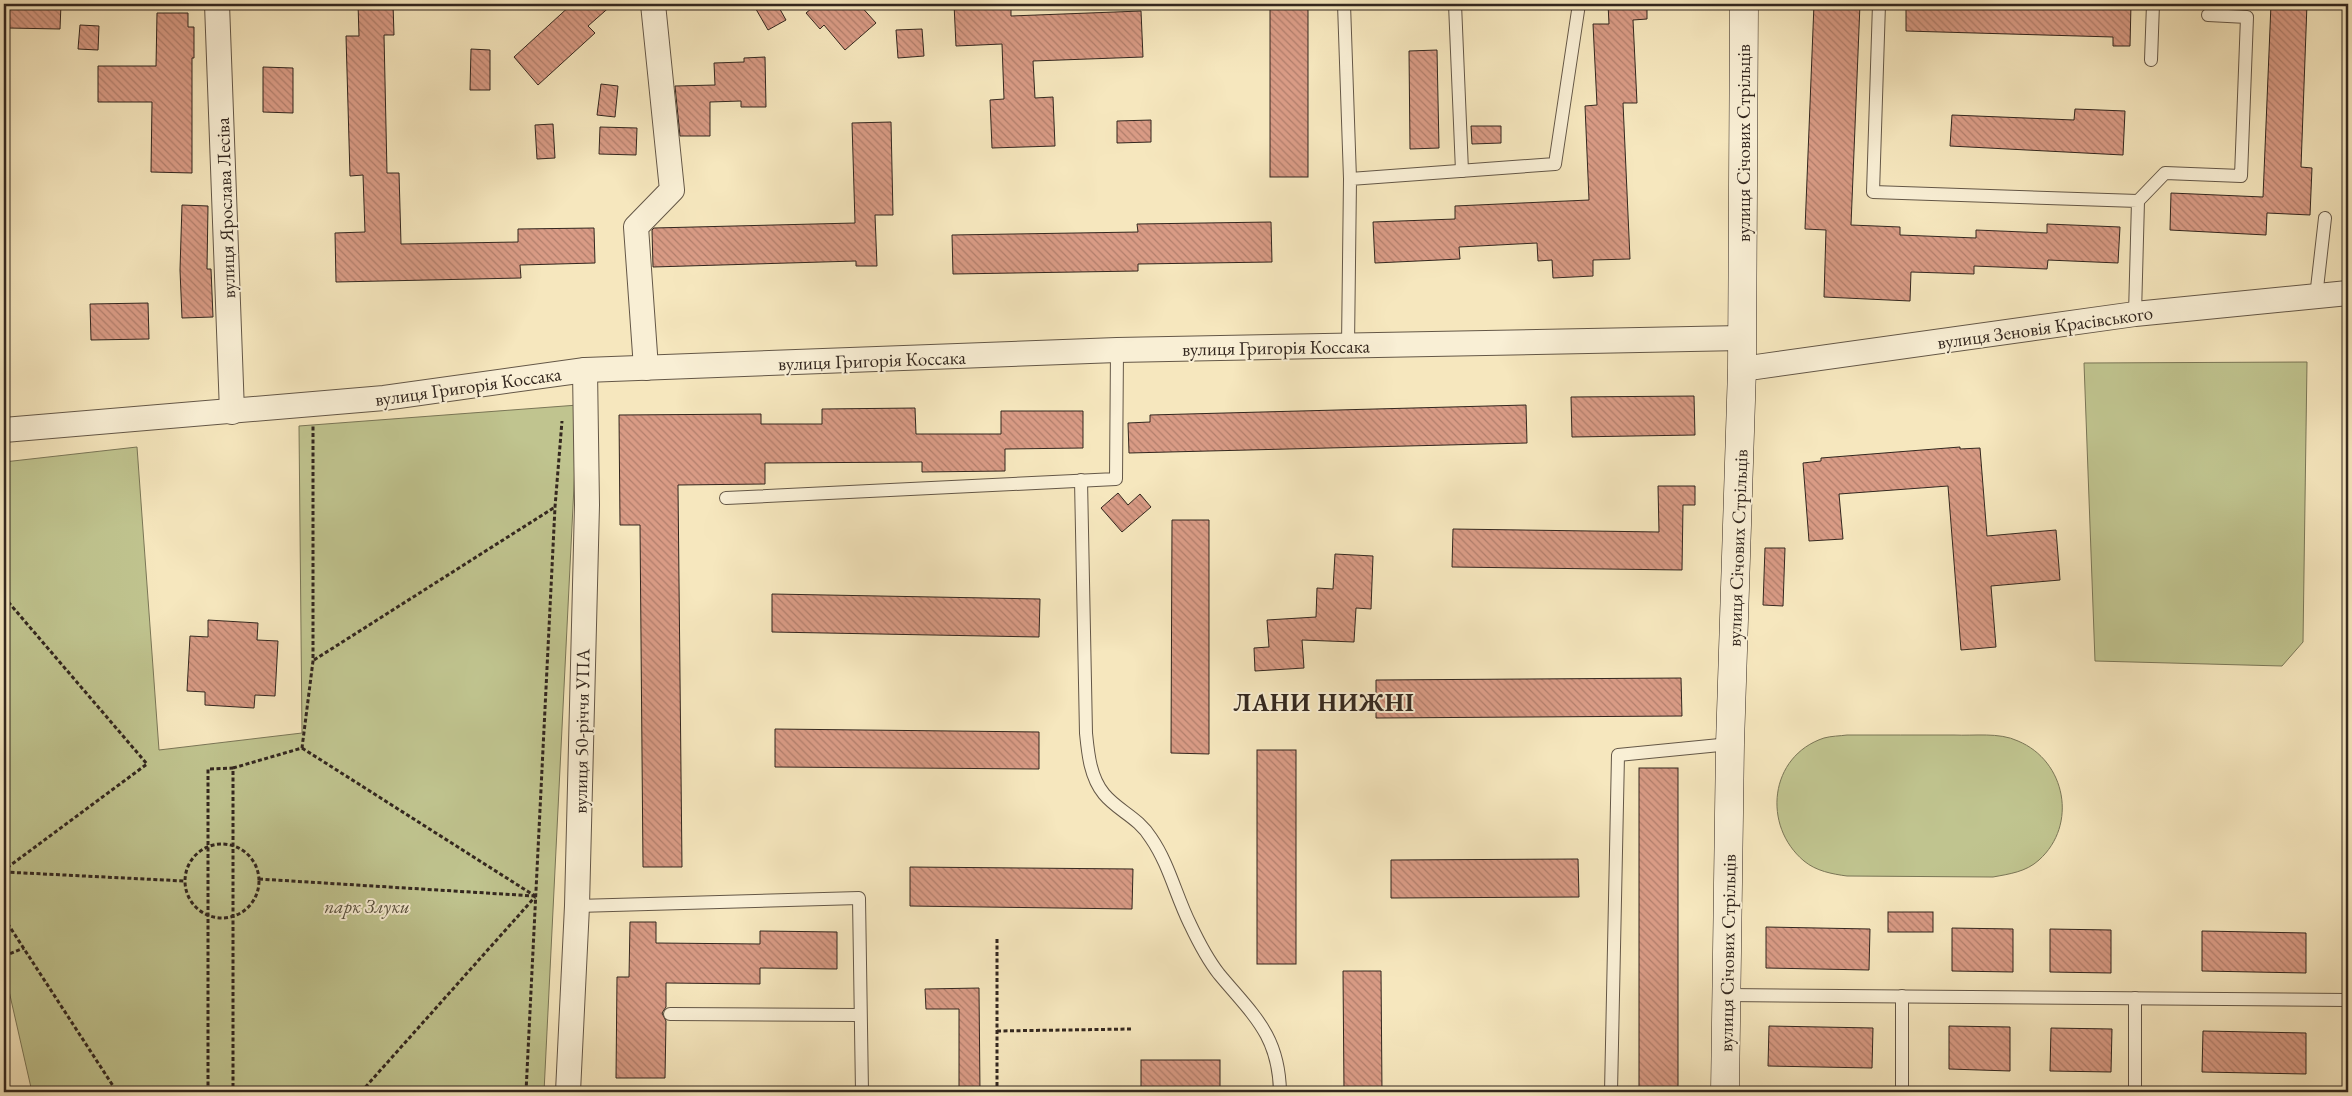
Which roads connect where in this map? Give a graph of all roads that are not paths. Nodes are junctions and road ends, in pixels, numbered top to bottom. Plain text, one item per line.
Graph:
1 (217, 4) edge
2 (653, 4) edge
3 (1344, 4) edge
4 (1455, 4) edge
5 (1579, 4) edge
6 (1744, 4) edge
7 (1879, 4) edge
8 (2153, 4) edge
9 (2208, 15) dead end
10 (2151, 60) dead end
11 (1462, 171) junction
12 (1350, 179) junction
13 (2138, 202) junction
14 (2325, 218) dead end
15 (2348, 293) edge
16 (2316, 297) junction
17 (2135, 314) junction
18 (1742, 338) junction
19 (1348, 346) junction
20 (1117, 350) junction
21 (646, 368) junction
22 (1742, 369) junction
23 (585, 370) junction
24 (232, 412) junction
25 (4, 430) edge
26 (1081, 480) junction
27 (726, 498) dead end
28 (1730, 744) junction
29 (577, 906) junction
30 (1726, 995) junction
31 (1902, 996) junction
32 (2135, 998) junction
33 (2348, 1000) edge
34 (670, 1014) dead end
35 (859, 1015) junction
36 (568, 1092) edge
37 (862, 1092) edge
38 (1280, 1092) edge
39 (1611, 1092) edge
40 (1724, 1092) edge
41 (1902, 1092) edge
42 (2135, 1092) edge

1 - 24 street, вулиця Ярослава Лесіва
2 - 21 street
3 - 12 lane
4 - 11 lane
5 - 11 lane
6 - 18 street, вулиця Січових Стрільців
7 - 13 lane
8 - 10 lane
9 - 13 lane
11 - 12 lane
12 - 19 lane
13 - 17 lane
14 - 16 lane
15 - 16 street, вулиця Зеновія Красівського
16 - 17 street, вулиця Зеновія Красівського
17 - 22 street, вулиця Зеновія Красівського
18 - 19 street, вулиця Григорія Коссака
18 - 22 street, вулиця Січових Стрільців
19 - 20 street, вулиця Григорія Коссака
20 - 21 street, вулиця Григорія Коссака
20 - 26 lane
21 - 23 street, вулиця Григорія Коссака
22 - 28 street, вулиця Січових Стрільців
23 - 24 street, вулиця Григорія Коссака
23 - 29 street, вулиця 50-річчя УПА
24 - 25 street, вулиця Григорія Коссака
26 - 27 lane
26 - 38 lane
28 - 30 street, вулиця Січових Стрільців
28 - 39 lane
29 - 35 lane
29 - 36 street, вулиця 50-річчя УПА
30 - 31 lane
30 - 40 street, вулиця Січових Стрільців
31 - 32 lane
31 - 41 lane
32 - 33 lane
32 - 42 lane
34 - 35 lane
35 - 37 lane

